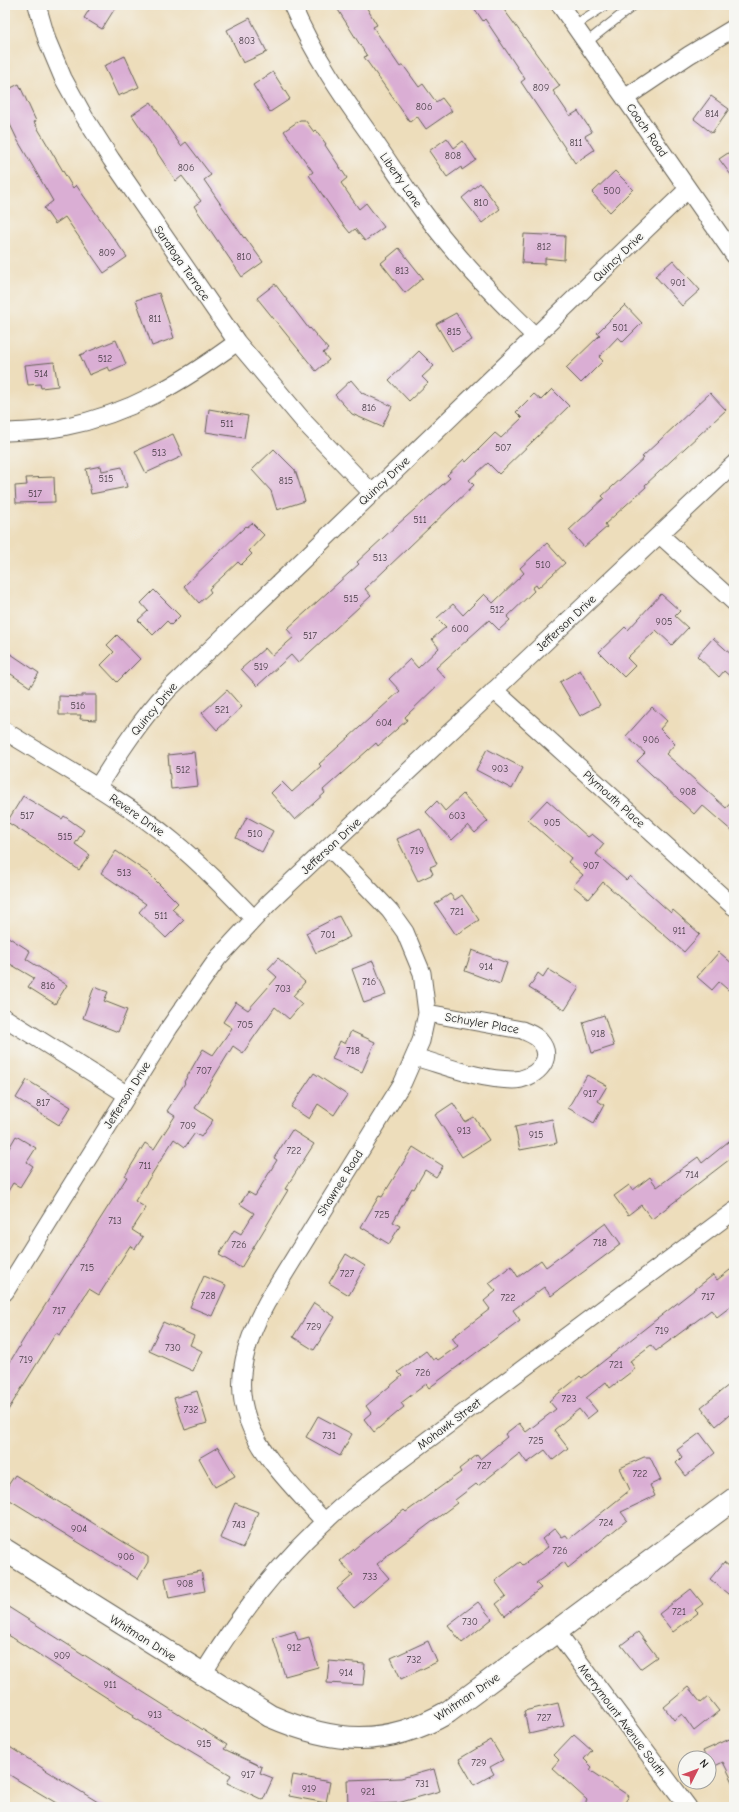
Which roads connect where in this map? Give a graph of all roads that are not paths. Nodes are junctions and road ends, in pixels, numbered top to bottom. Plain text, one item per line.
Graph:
1 (37, 5) edge
2 (292, 5) edge
3 (560, 5) edge
4 (606, 5) edge
5 (634, 5) edge
6 (575, 25) junction
7 (734, 28) edge
8 (587, 42) junction
9 (626, 98) junction
10 (688, 189) junction
11 (734, 255) edge
12 (536, 337) junction
13 (237, 342) junction
14 (5, 432) edge
15 (734, 464) edge
16 (372, 492) junction
17 (660, 535) junction
18 (734, 602) edge
19 (494, 690) junction
20 (5, 730) edge
21 (97, 788) junction
22 (330, 848) junction
23 (734, 907) edge
24 (254, 919) junction
25 (427, 1013) junction
26 (5, 1018) edge
27 (415, 1057) junction
28 (126, 1094) junction
29 (734, 1211) edge
30 (5, 1292) edge
31 (734, 1500) edge
32 (324, 1521) junction
33 (5, 1550) edge
34 (556, 1632) junction
35 (202, 1675) junction
36 (688, 1807) edge

1 - 13 street, Saratoga Terrace
2 - 12 street, Liberty Lane
3 - 6 street, Coach Road
4 - 6 lane
5 - 8 lane
6 - 8 street, Coach Road
7 - 9 street
8 - 9 street, Coach Road
9 - 10 street, Coach Road
10 - 11 street, Coach Road
10 - 12 street, Quincy Drive
12 - 16 street, Quincy Drive
13 - 14 street
13 - 16 street, Saratoga Terrace
15 - 17 street, Jefferson Drive
16 - 21 street, Quincy Drive
17 - 18 street
17 - 19 street, Jefferson Drive
19 - 22 street, Jefferson Drive
19 - 23 street, Plymouth Place
20 - 21 street, Revere Drive
21 - 24 street, Revere Drive
22 - 24 street, Jefferson Drive
22 - 25 street, Shawnee Road
24 - 28 street, Jefferson Drive
25 - 27 street, Shawnee Road
25 - 27 street, Schuyler Place
26 - 28 street
27 - 32 street, Shawnee Road
28 - 30 street, Jefferson Drive
29 - 32 street, Mohawk Street
31 - 34 street, Whitman Drive
32 - 35 street, Mohawk Street
33 - 35 street, Whitman Drive
34 - 35 street, Whitman Drive
34 - 36 street, Merrymount Avenue South

